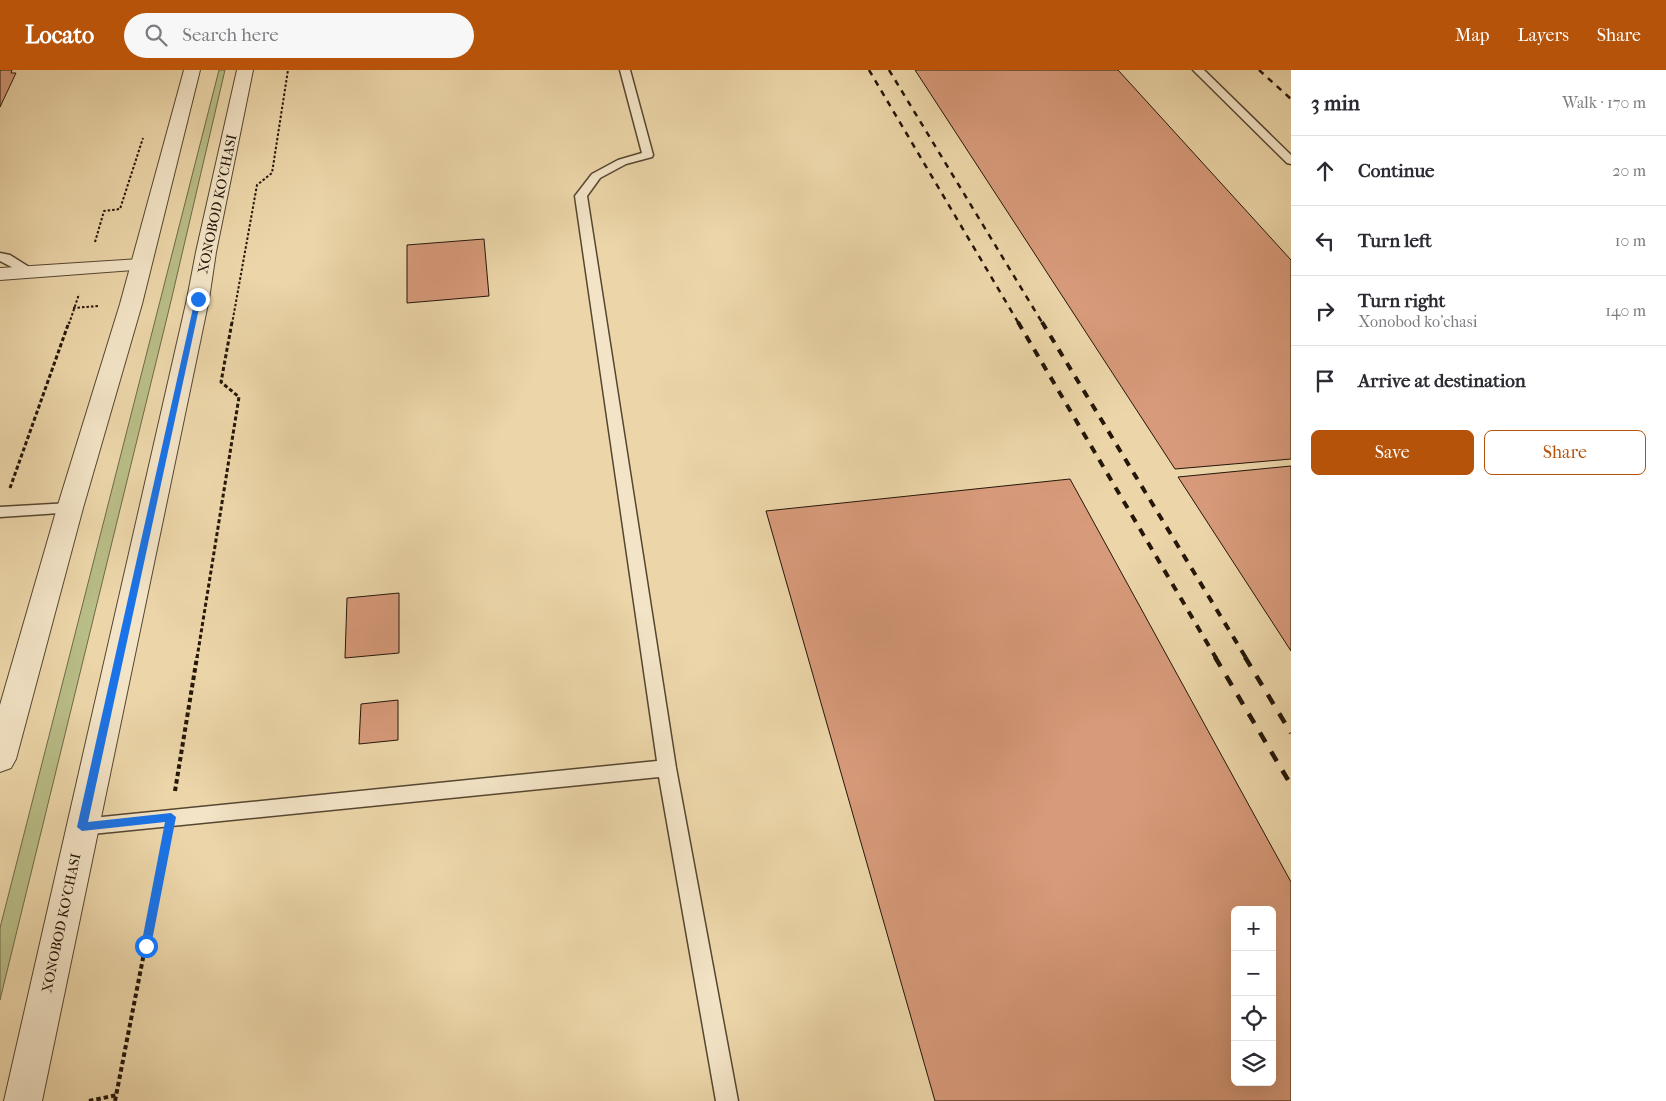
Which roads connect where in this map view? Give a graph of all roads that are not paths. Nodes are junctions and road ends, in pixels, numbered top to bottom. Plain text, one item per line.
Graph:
1 (192, 70) edge
2 (245, 70) edge
3 (625, 70) edge
4 (1198, 70) edge
5 (1291, 161) edge
6 (0, 258) edge
7 (140, 265) junction
8 (31, 272) junction
9 (0, 274) edge
10 (70, 508) junction
11 (1, 512) edge
12 (0, 759) edge
13 (667, 768) junction
14 (82, 827) junction
15 (23, 1101) edge
16 (727, 1101) edge

1 - 7 street
2 - 14 street, XONOBOD KO'CHASI
3 - 13 lane
4 - 5 lane
6 - 8 lane
7 - 8 street
7 - 10 street
8 - 9 street
10 - 11 lane
10 - 12 street
13 - 14 lane
13 - 16 lane
14 - 15 street, XONOBOD KO'CHASI

